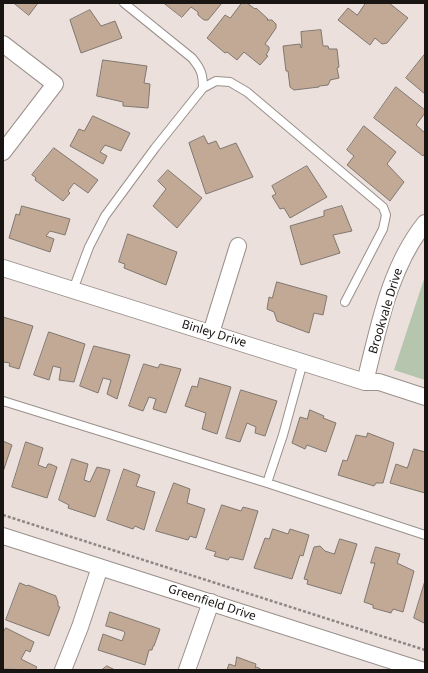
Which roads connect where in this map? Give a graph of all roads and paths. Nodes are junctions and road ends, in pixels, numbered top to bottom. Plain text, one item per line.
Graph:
1 (124, 3) edge
2 (3, 44) edge
3 (202, 88) junction
4 (3, 152) edge
5 (425, 222) edge
6 (238, 246) dead end
7 (3, 268) edge
8 (73, 290) junction
9 (345, 302) dead end
10 (211, 333) junction
11 (303, 362) junction
12 (365, 382) junction
13 (425, 397) edge
14 (3, 400) edge
15 (267, 483) junction
16 (3, 515) edge
17 (425, 535) edge
18 (3, 536) edge
19 (100, 567) junction
20 (211, 602) junction
21 (425, 650) edge
22 (63, 670) edge
23 (187, 670) edge
24 (421, 670) edge

1 - 3 lane
2 - 4 street
3 - 8 lane
3 - 9 lane
5 - 12 street, Brookvale Drive
6 - 10 street
7 - 8 street, Binley Drive
8 - 10 street, Binley Drive
10 - 11 street, Binley Drive
11 - 12 street, Binley Drive
11 - 15 lane
12 - 13 street, Binley Drive
14 - 15 lane
15 - 17 lane
16 - 21 path
18 - 19 street, Greenfield Drive
19 - 20 street, Greenfield Drive
19 - 22 street
20 - 23 street
20 - 24 street, Greenfield Drive

